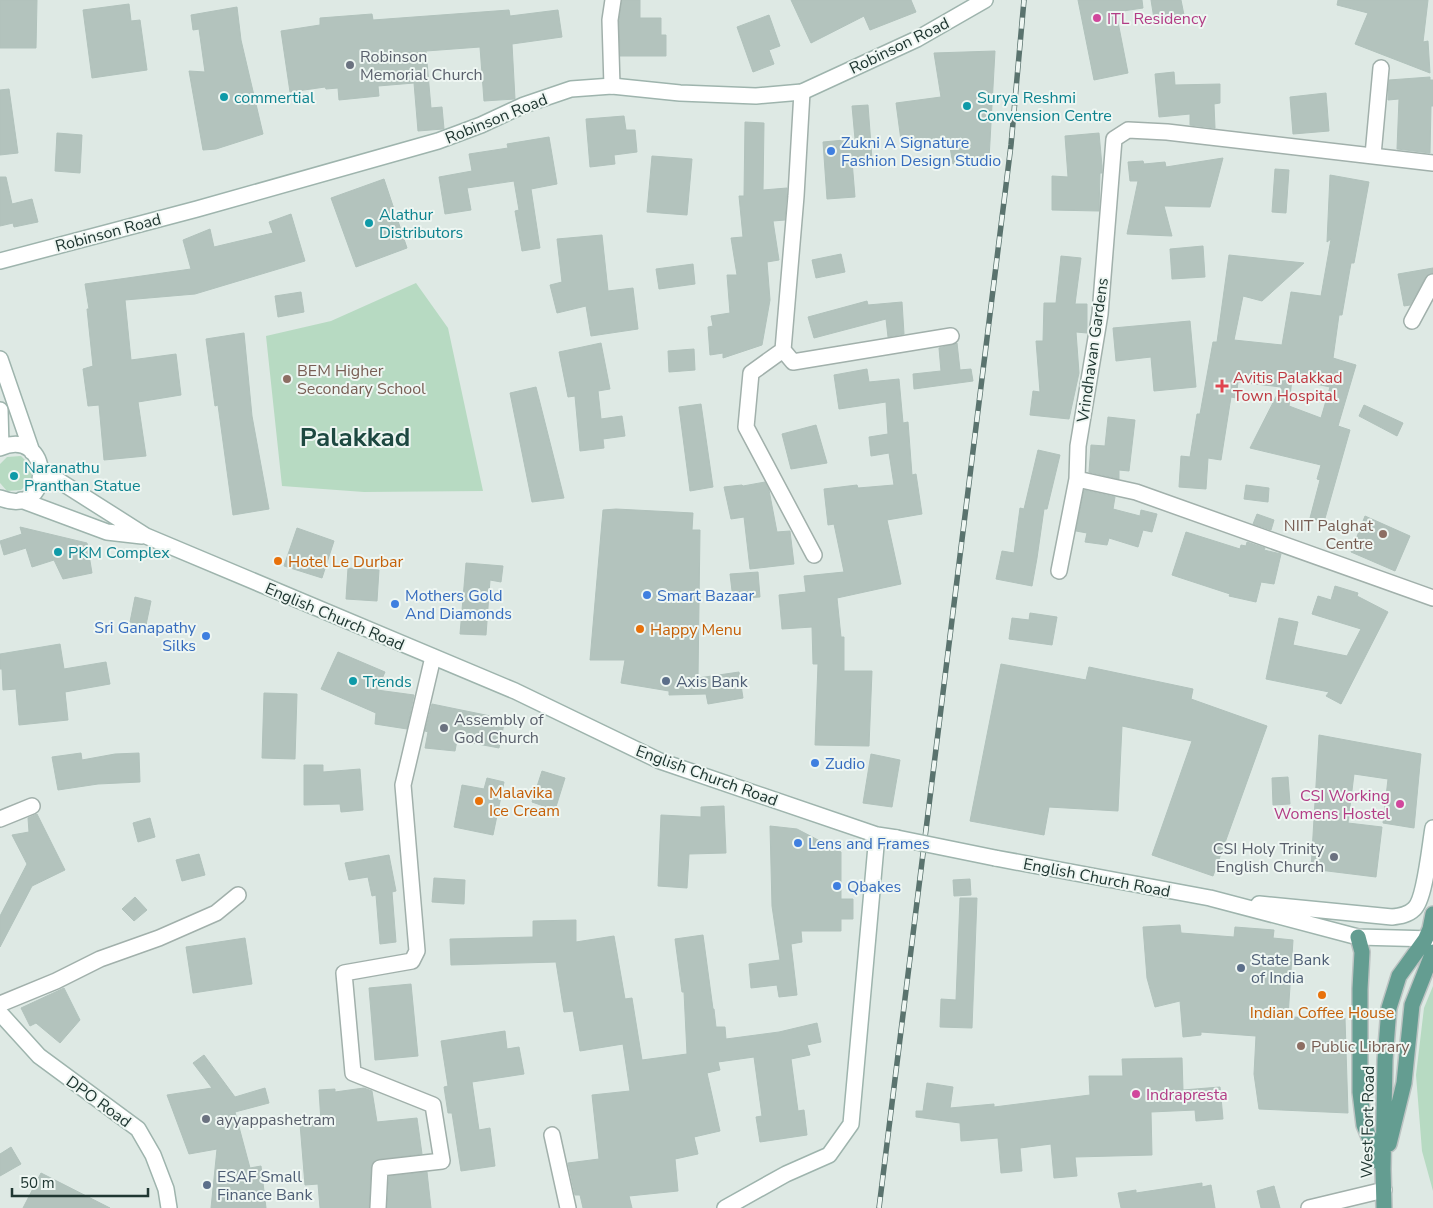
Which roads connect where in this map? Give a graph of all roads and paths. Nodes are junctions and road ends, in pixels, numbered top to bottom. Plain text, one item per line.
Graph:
1 (613, 0) edge
2 (985, 0) edge
3 (1381, 68) dead end
4 (612, 86) junction
5 (802, 92) junction
6 (1373, 155) junction
7 (1433, 164) edge
8 (0, 261) edge
9 (1433, 282) edge
10 (1412, 322) dead end
11 (951, 336) dead end
12 (782, 350) junction
13 (0, 359) edge
14 (0, 410) edge
15 (1, 448) edge
16 (32, 452) junction
17 (42, 470) junction
18 (1077, 479) junction
19 (0, 499) edge
20 (21, 500) junction
21 (146, 536) junction
22 (814, 555) dead end
23 (1059, 571) dead end
24 (1433, 598) edge
25 (433, 657) junction
26 (32, 806) dead end
27 (0, 819) edge
28 (1433, 828) edge
29 (877, 835) junction
30 (238, 895) dead end
31 (1210, 898) junction
32 (1431, 929) edge
33 (1358, 937) junction
34 (0, 1004) edge
35 (0, 1013) edge
36 (552, 1135) dead end
37 (1383, 1169) junction
38 (1384, 1190) junction
39 (169, 1208) edge
40 (378, 1208) edge
41 (568, 1208) edge
42 (726, 1208) edge
43 (1308, 1208) edge
44 (1384, 1208) edge

1 - 4 street
2 - 5 street, Robinson Road
3 - 6 street
4 - 5 street, Robinson Road
4 - 8 street, Robinson Road
5 - 12 street
6 - 7 street, Vrindhavan Gardens
6 - 18 street, Vrindhavan Gardens
9 - 10 street
11 - 12 street
12 - 22 street
13 - 16 street
14 - 15 street
15 - 16 street
16 - 17 street
17 - 20 street
17 - 21 street, English Church Road
18 - 23 street
18 - 24 street
19 - 20 street, English Church Road
20 - 21 street, English Church Road
21 - 25 street, English Church Road
25 - 29 street, English Church Road
25 - 40 street
26 - 27 street
28 - 31 street, English Church Road
29 - 31 street, English Church Road, bridge
29 - 42 street
30 - 34 street
31 - 33 street, English Church Road
32 - 33 street, English Church Road
32 - 37 main road
32 - 37 main road, West Fort Road
33 - 37 main road
35 - 39 street, DPO Road
36 - 41 street
37 - 38 main road, West Fort Road
38 - 43 street
38 - 44 main road, West Fort Road

